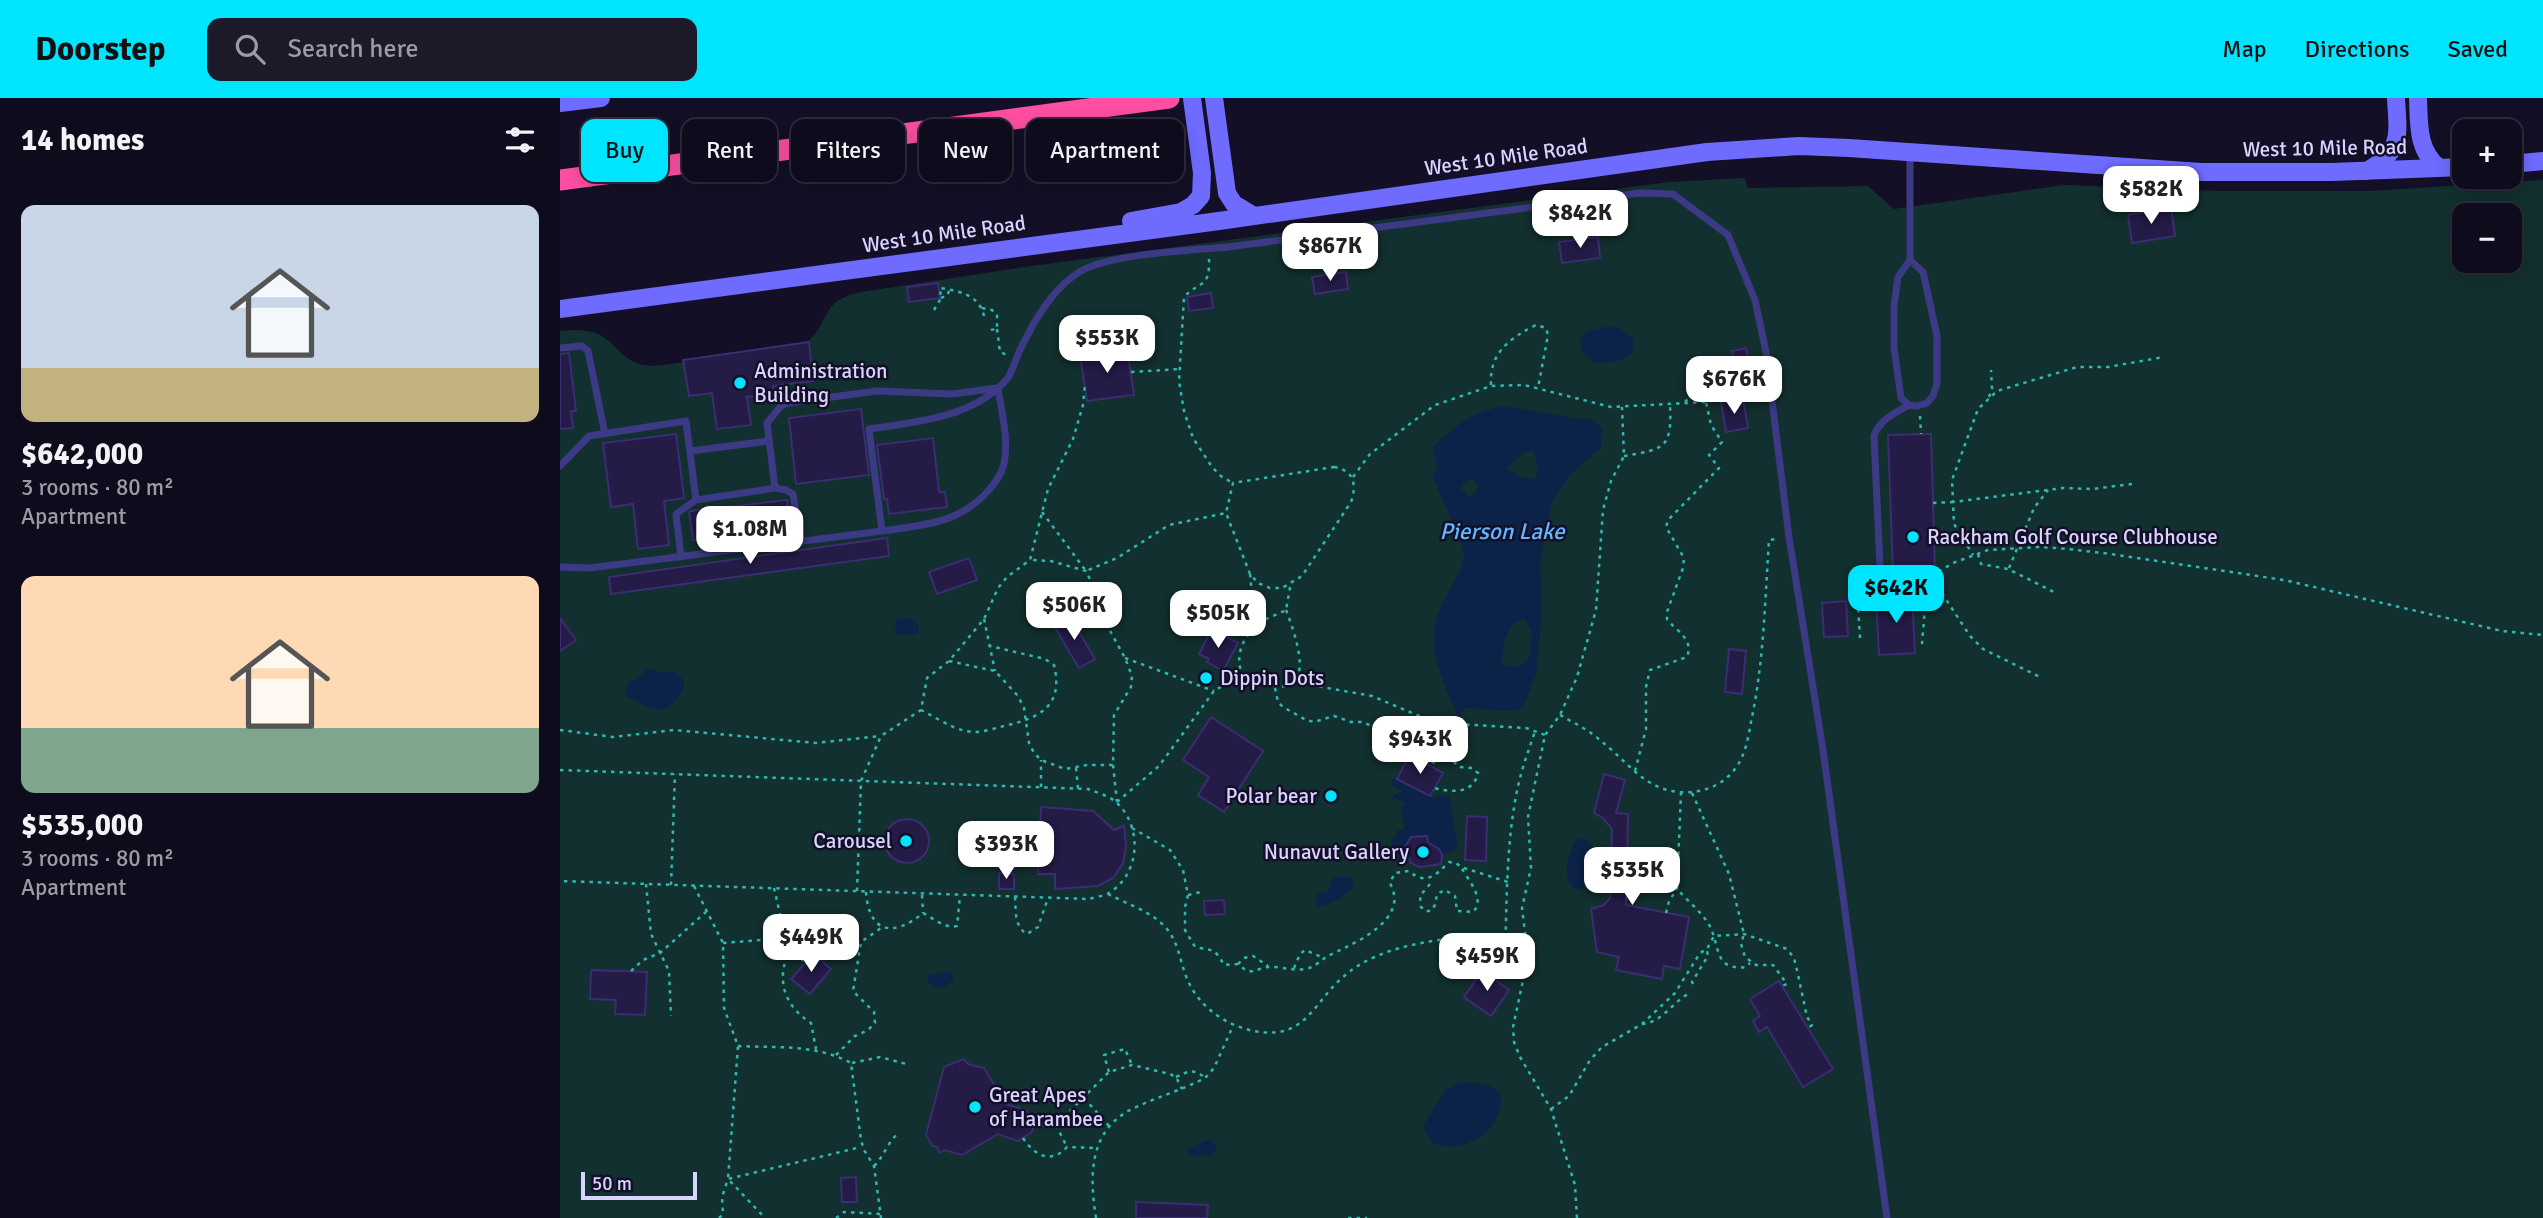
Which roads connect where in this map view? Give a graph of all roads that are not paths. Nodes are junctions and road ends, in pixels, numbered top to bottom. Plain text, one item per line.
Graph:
1 (601, 98) edge
2 (1168, 98) edge
3 (1192, 98) edge
4 (1214, 98) edge
5 (2396, 98) edge
6 (2418, 98) edge
7 (560, 103) edge
8 (1910, 152) junction
9 (2543, 161) edge
10 (2433, 162) junction
11 (2522, 163) edge
12 (2452, 165) edge
13 (2367, 171) junction
14 (560, 180) edge
15 (1254, 216) junction
16 (1044, 244) junction
17 (1910, 260) junction
18 (560, 309) edge
19 (560, 348) edge
20 (998, 388) junction
21 (1912, 405) junction
22 (605, 434) junction
23 (769, 441) junction
24 (690, 451) junction
25 (560, 466) edge
26 (775, 488) junction
27 (696, 500) junction
28 (882, 531) junction
29 (801, 541) junction
30 (681, 557) junction
31 (560, 568) edge
32 (1881, 588) road end
33 (1887, 1218) edge

1 - 7 main road
2 - 14 highway
3 - 16 main road
4 - 15 main road
5 - 13 main road
6 - 10 main road
8 - 13 main road, West 10 Mile Road
8 - 15 main road, West 10 Mile Road
8 - 17 lane
9 - 11 main road
10 - 12 main road, West 10 Mile Road
10 - 13 main road, West 10 Mile Road
15 - 16 main road, West 10 Mile Road
16 - 18 main road, West 10 Mile Road
17 - 21 lane
17 - 21 lane
19 - 22 lane
20 - 23 lane
20 - 28 lane
20 - 28 lane
20 - 33 lane
21 - 32 lane
22 - 24 lane
22 - 25 lane
23 - 24 lane
23 - 26 lane
24 - 27 lane
26 - 27 lane
26 - 29 lane
27 - 30 lane
28 - 29 lane
29 - 30 lane
30 - 31 lane

